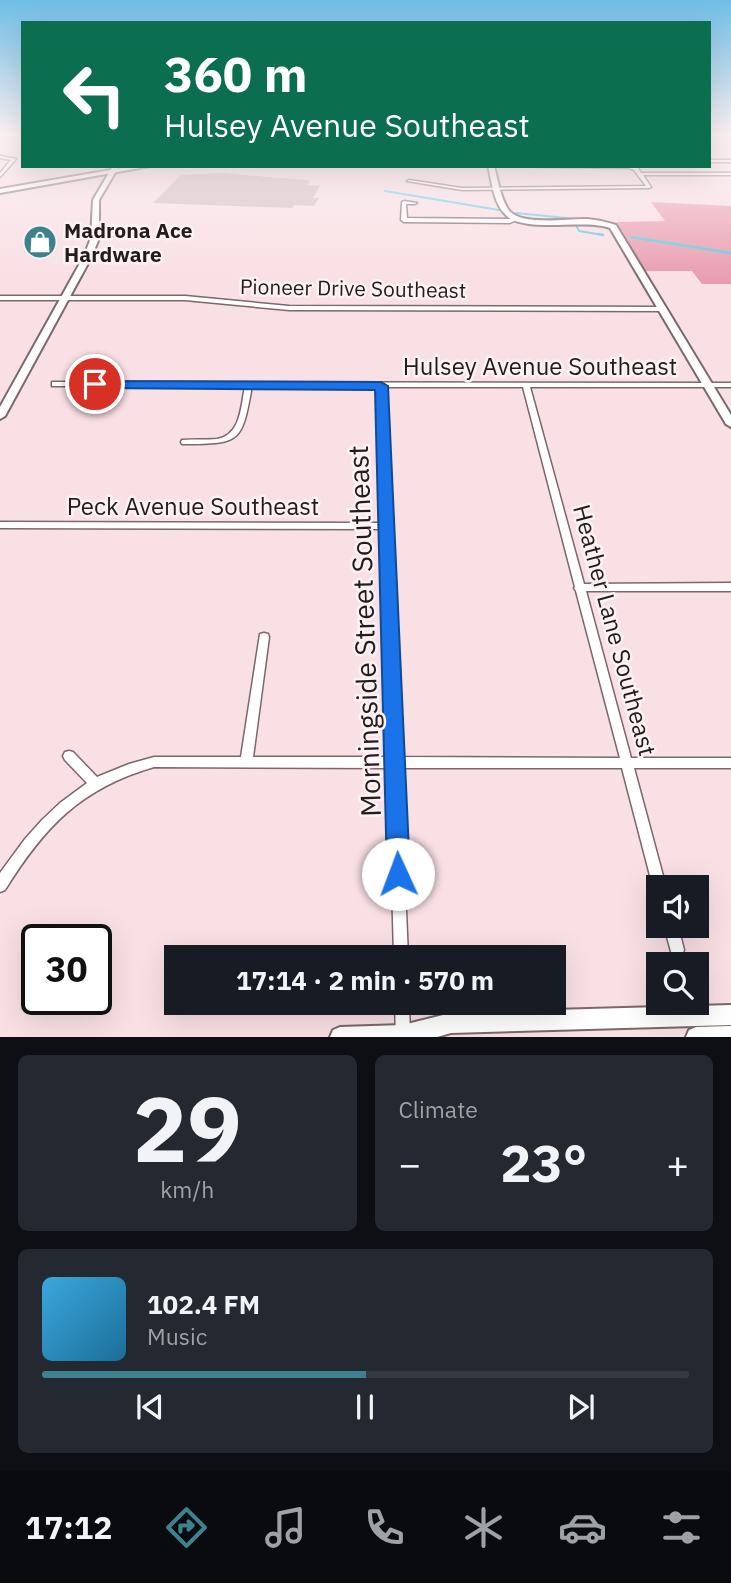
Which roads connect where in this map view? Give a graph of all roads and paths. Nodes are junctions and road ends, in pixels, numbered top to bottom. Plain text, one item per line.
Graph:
1 (53, 182) edge
2 (93, 182) edge
3 (105, 182) edge
4 (415, 182) edge
5 (496, 182) edge
6 (645, 182) edge
7 (101, 188) junction
8 (498, 189) junction
9 (0, 191) edge
10 (415, 203) dead end
11 (515, 219) junction
12 (67, 297) junction
13 (0, 298) edge
14 (664, 309) junction
15 (55, 384) dead end
16 (526, 385) junction
17 (708, 385) junction
18 (731, 385) edge
19 (249, 386) junction
20 (381, 386) junction
21 (0, 416) edge
22 (731, 425) edge
23 (185, 442) dead end
24 (0, 525) edge
25 (386, 526) junction
26 (731, 587) edge
27 (579, 588) junction
28 (264, 637) dead end
29 (68, 756) dead end
30 (246, 762) junction
31 (731, 763) edge
32 (395, 764) junction
33 (628, 764) junction
34 (94, 782) junction
35 (657, 875) edge
36 (0, 885) edge
37 (674, 938) edge
38 (401, 945) edge
39 (677, 950) dead end
40 (405, 1015) edge
41 (731, 1016) edge
42 (497, 1029) edge
43 (409, 1036) edge
44 (731, 1036) edge
45 (340, 1037) edge
46 (696, 1037) edge

1 - 9 main road
2 - 7 main road
3 - 7 main road
4 - 8 street
5 - 8 main road
6 - 8 street
7 - 12 main road
8 - 11 main road
10 - 11 street
11 - 14 main road
12 - 13 street, Pioneer Drive Southeast
12 - 14 street, Pioneer Drive Southeast
12 - 21 main road
14 - 17 main road
15 - 19 street, Hulsey Avenue Southeast
16 - 17 street, Hulsey Avenue Southeast
16 - 20 street, Hulsey Avenue Southeast
16 - 27 street, Heather Lane Southeast
17 - 18 street, Hulsey Avenue Southeast
17 - 22 main road
19 - 20 street, Hulsey Avenue Southeast
19 - 23 street
20 - 25 street, Morningside Street Southeast
24 - 25 street, Peck Avenue Southeast
25 - 32 street, Morningside Street Southeast
26 - 27 street
27 - 33 street, Heather Lane Southeast
28 - 30 street
29 - 34 street
30 - 32 street
30 - 34 street
31 - 33 street
32 - 33 street
32 - 38 street, Morningside Street Southeast
33 - 35 street, Heather Lane Southeast
34 - 36 street
37 - 39 street
40 - 43 street
41 - 42 main road
42 - 43 main road
43 - 45 main road
44 - 46 main road

